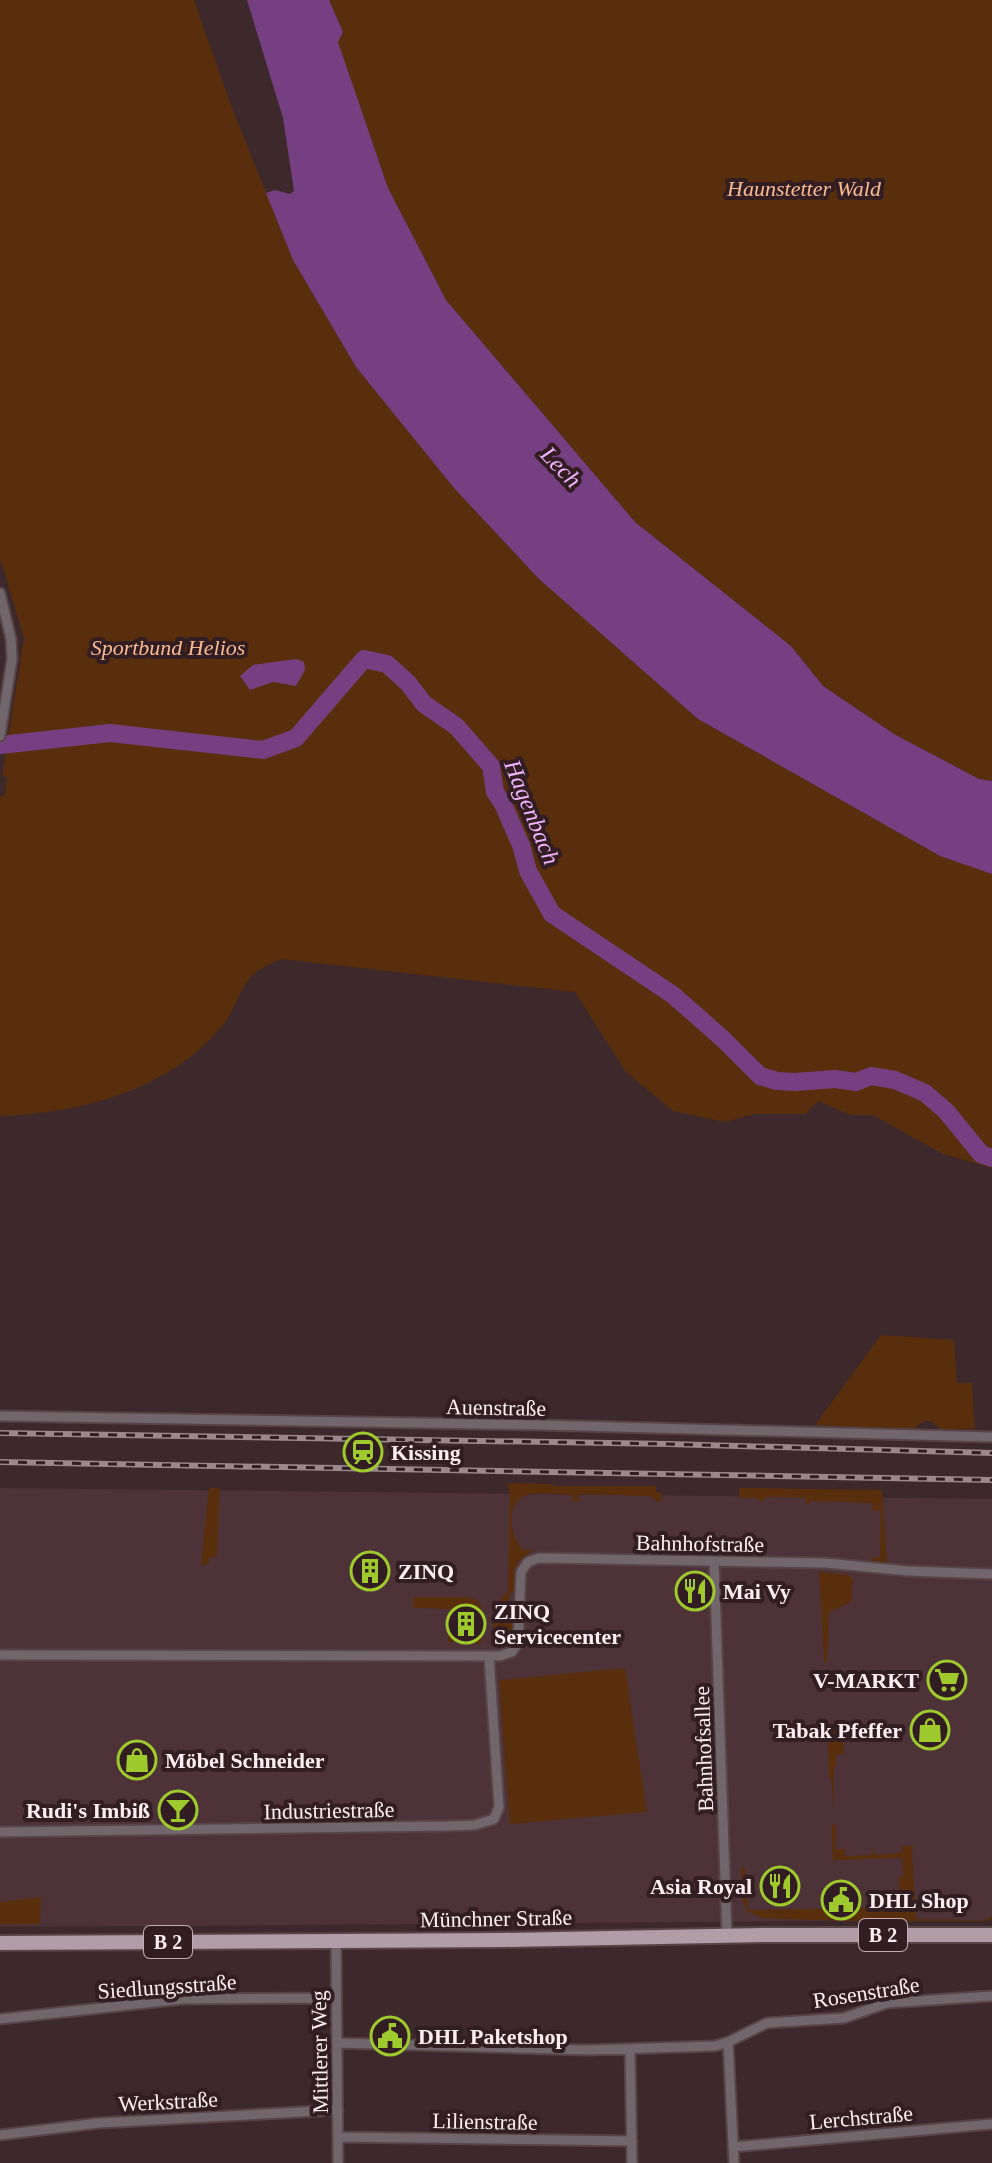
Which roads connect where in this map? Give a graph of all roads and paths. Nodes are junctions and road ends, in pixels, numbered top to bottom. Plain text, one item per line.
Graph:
1 (0, 593) edge
2 (0, 736) edge
3 (0, 1416) edge
4 (992, 1437) edge
5 (714, 1561) junction
6 (992, 1574) edge
7 (0, 1655) edge
8 (488, 1656) junction
9 (0, 1832) edge
10 (727, 1935) junction
11 (992, 1935) edge
12 (336, 1941) junction
13 (0, 1943) edge
14 (992, 1996) edge
15 (336, 1998) junction
16 (0, 2019) edge
17 (728, 2042) junction
18 (337, 2043) junction
19 (630, 2050) junction
20 (338, 2110) junction
21 (992, 2124) edge
22 (0, 2135) edge
23 (338, 2137) junction
24 (632, 2141) junction
25 (733, 2147) junction
26 (338, 2163) edge
27 (632, 2163) edge
28 (734, 2163) edge

1 - 2 street
3 - 4 street, Auenstraße
5 - 6 street, Bahnhofstraße
5 - 8 street, Bahnhofstraße
5 - 10 street, Bahnhofsallee
7 - 8 street
8 - 9 street, Industriestraße
10 - 11 main road, Münchner Straße / B 2
10 - 12 main road, Münchner Straße / B 2
12 - 13 main road, Münchner Straße / B 2
12 - 15 street, Mittlerer Weg
14 - 17 street, Rosenstraße
15 - 16 street, Siedlungsstraße
15 - 18 street, Mittlerer Weg
17 - 19 street, Rosenstraße
17 - 25 street
18 - 19 street, Rosenstraße
18 - 20 street, Mittlerer Weg
19 - 24 street
20 - 22 street, Werkstraße
20 - 23 street, Mittlerer Weg
21 - 25 street, Lerchstraße
23 - 24 street, Lilienstraße
23 - 26 street, Mittlerer Weg
24 - 27 street
25 - 28 street

